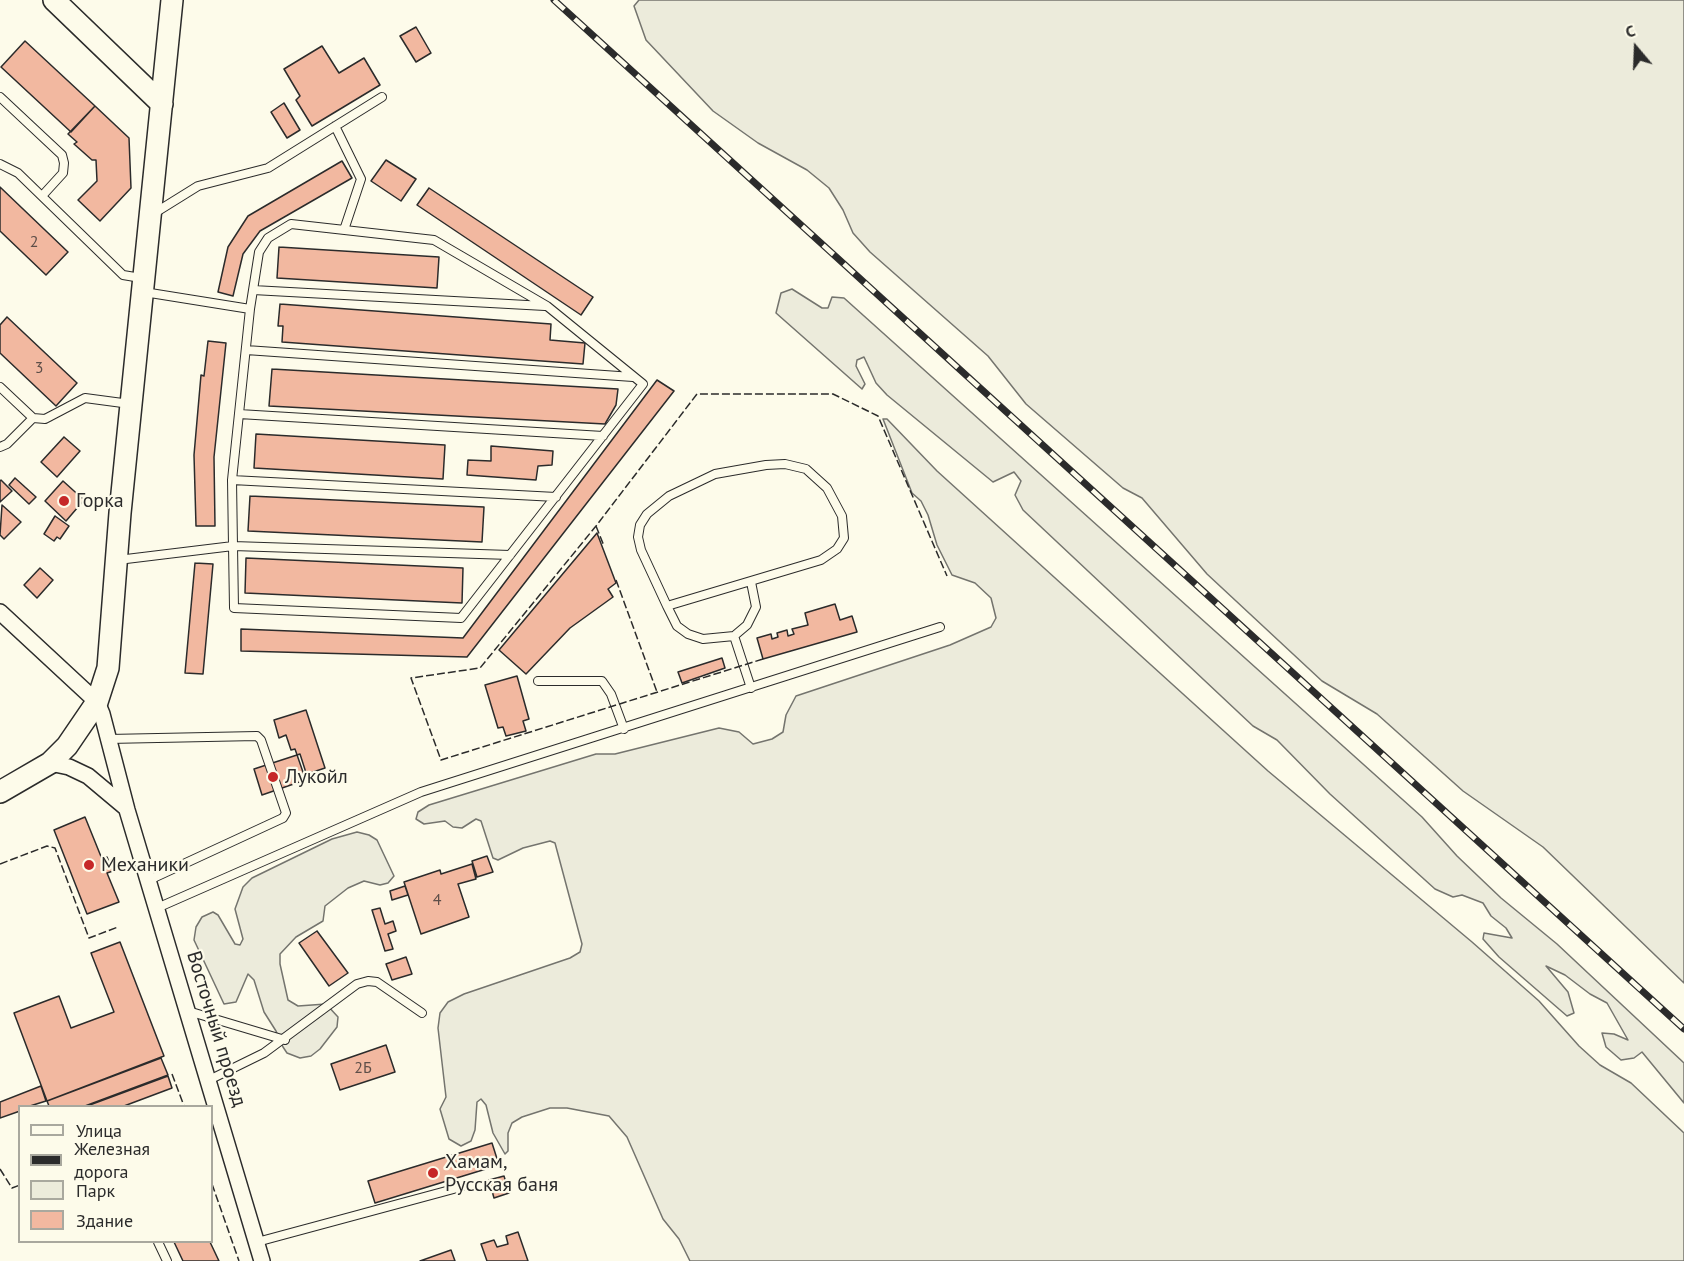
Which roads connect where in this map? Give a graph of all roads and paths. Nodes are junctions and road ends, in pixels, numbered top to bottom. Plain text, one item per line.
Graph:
1 (54, 0) edge
2 (172, 0) edge
3 (0, 97) edge
4 (382, 97) dead end
5 (162, 104) junction
6 (335, 126) junction
7 (0, 164) edge
8 (42, 196) junction
9 (152, 214) junction
10 (344, 230) junction
11 (145, 285) junction
12 (253, 290) junction
13 (547, 306) junction
14 (250, 309) junction
15 (246, 350) junction
16 (634, 377) junction
17 (0, 387) edge
18 (132, 405) junction
19 (239, 414) junction
20 (33, 418) junction
21 (603, 436) junction
22 (0, 447) edge
23 (232, 480) junction
24 (556, 497) junction
25 (233, 546) junction
26 (510, 555) junction
27 (117, 560) junction
28 (752, 582) junction
29 (667, 606) junction
30 (0, 612) edge
31 (940, 627) dead end
32 (734, 636) junction
33 (538, 681) dead end
34 (751, 688) junction
35 (97, 702) junction
36 (624, 729) junction
37 (108, 739) junction
38 (50, 763) junction
39 (0, 792) edge
40 (127, 810) junction
41 (149, 880) junction
42 (158, 908) junction
43 (189, 1011) junction
44 (422, 1013) dead end
45 (285, 1040) junction
46 (209, 1080) junction
47 (461, 1187) dead end
48 (257, 1242) junction
49 (158, 1243) edge
50 (167, 1261) edge
51 (262, 1261) edge

1 - 5 main road
2 - 5 main road
3 - 8 lane
4 - 6 lane
5 - 9 main road
6 - 9 lane
6 - 10 lane
7 - 8 lane
8 - 11 lane
9 - 11 main road
10 - 12 lane
10 - 13 lane
11 - 14 lane
11 - 18 main road
12 - 13 lane
12 - 14 lane
13 - 16 lane
14 - 15 lane
15 - 16 lane
15 - 19 lane
16 - 21 lane
17 - 20 lane
18 - 20 lane
18 - 27 main road
19 - 21 lane
19 - 23 lane
20 - 22 lane
21 - 24 lane
23 - 24 lane
23 - 25 lane
24 - 26 lane
25 - 26 lane
25 - 26 lane
25 - 27 lane
27 - 35 main road
28 - 29 lane
28 - 29 lane
28 - 32 lane
29 - 32 lane
30 - 35 street
31 - 34 lane
32 - 34 lane
33 - 36 lane
34 - 36 lane
35 - 37 street, Восточный проезд
35 - 38 main road
36 - 42 lane
37 - 40 street, Восточный проезд
37 - 41 lane
38 - 39 main road
38 - 40 street
40 - 41 street, Восточный проезд
41 - 42 street, Восточный проезд
42 - 43 street, Восточный проезд
43 - 45 lane
43 - 46 street, Восточный проезд
44 - 45 lane
45 - 46 lane
46 - 48 street, Восточный проезд
47 - 48 lane
48 - 51 street, Восточный проезд
49 - 50 lane

